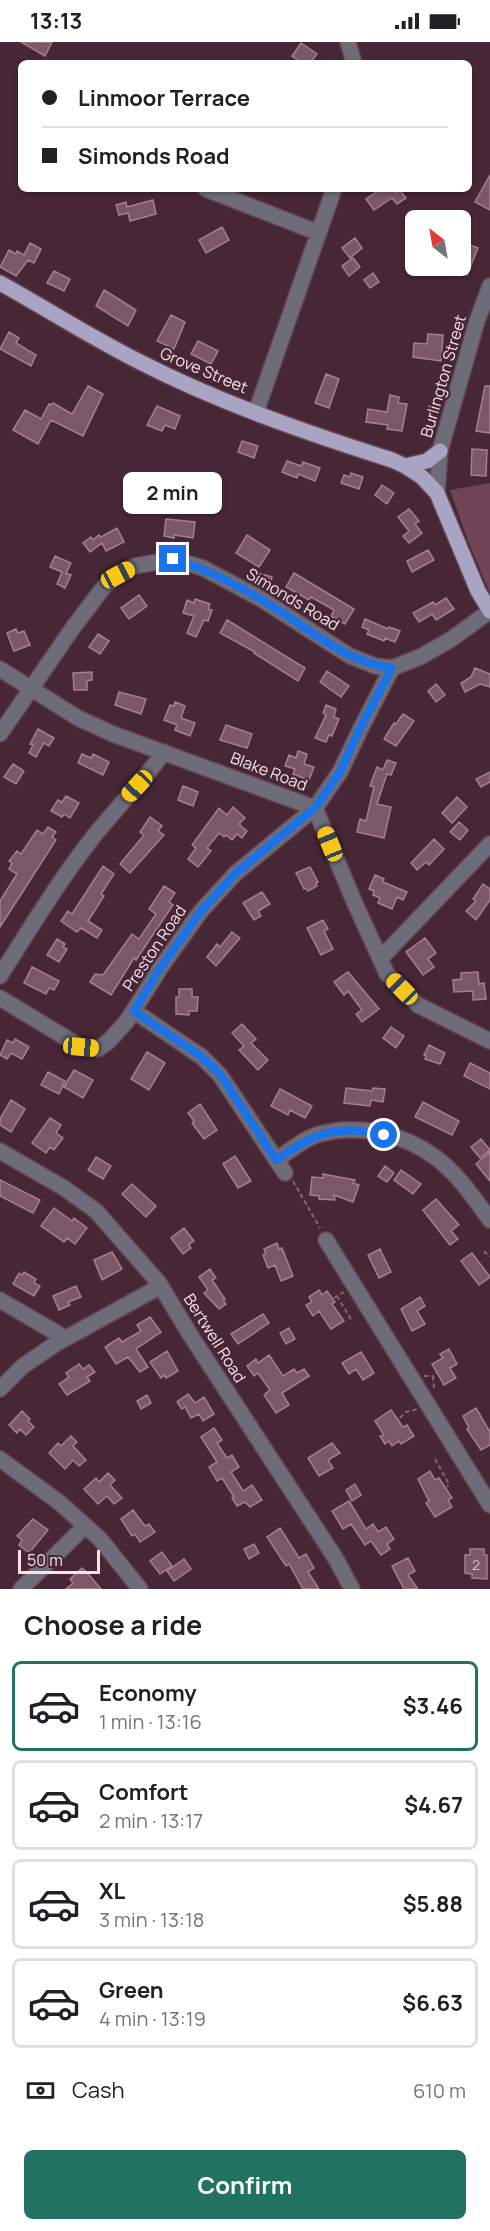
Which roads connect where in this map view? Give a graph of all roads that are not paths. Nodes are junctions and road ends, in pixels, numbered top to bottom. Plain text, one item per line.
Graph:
1 (348, 42) edge
2 (353, 60) edge
3 (214, 192) edge
4 (333, 192) edge
5 (319, 233) junction
6 (0, 283) edge
7 (490, 286) edge
8 (256, 412) junction
9 (440, 452) junction
10 (405, 466) junction
11 (437, 493) junction
12 (490, 611) edge
13 (392, 668) junction
14 (0, 669) edge
15 (31, 689) junction
16 (0, 734) edge
17 (164, 752) junction
18 (315, 808) junction
19 (490, 844) edge
20 (380, 959) junction
21 (0, 976) edge
22 (0, 998) edge
23 (134, 1011) junction
24 (489, 1040) edge
25 (0, 1150) edge
26 (490, 1220) edge
27 (326, 1239) road end
28 (161, 1286) junction
29 (0, 1300) edge
30 (65, 1338) junction
31 (0, 1389) edge
32 (0, 1459) edge
33 (490, 1505) edge
34 (85, 1526) junction
35 (21, 1589) edge
36 (140, 1589) edge
37 (352, 1589) edge

1 - 2 street
3 - 5 street
4 - 5 street
5 - 8 street
6 - 8 main road, Grove Street
7 - 9 street, Burlington Street
8 - 10 main road, Grove Street
9 - 10 main road
9 - 11 street, Burlington Street
10 - 11 main road, Grove Street
11 - 12 main road, Burlington Street
12 - 13 street
13 - 15 street, Simonds Road
13 - 18 street, Preston Road
14 - 15 street, Blake Road
15 - 16 street, Simonds Road
15 - 17 street, Blake Road
17 - 18 street, Blake Road
17 - 21 street
18 - 20 street, Blake Road
18 - 23 street, Preston Road
19 - 20 street
20 - 24 street, Blake Road
22 - 23 street, Preston Road
23 - 26 street
25 - 28 street, Bertwell Road
27 - 33 street
28 - 30 street
28 - 37 street, Bertwell Road
29 - 30 street
30 - 31 street
32 - 34 street
34 - 35 street
34 - 36 street

